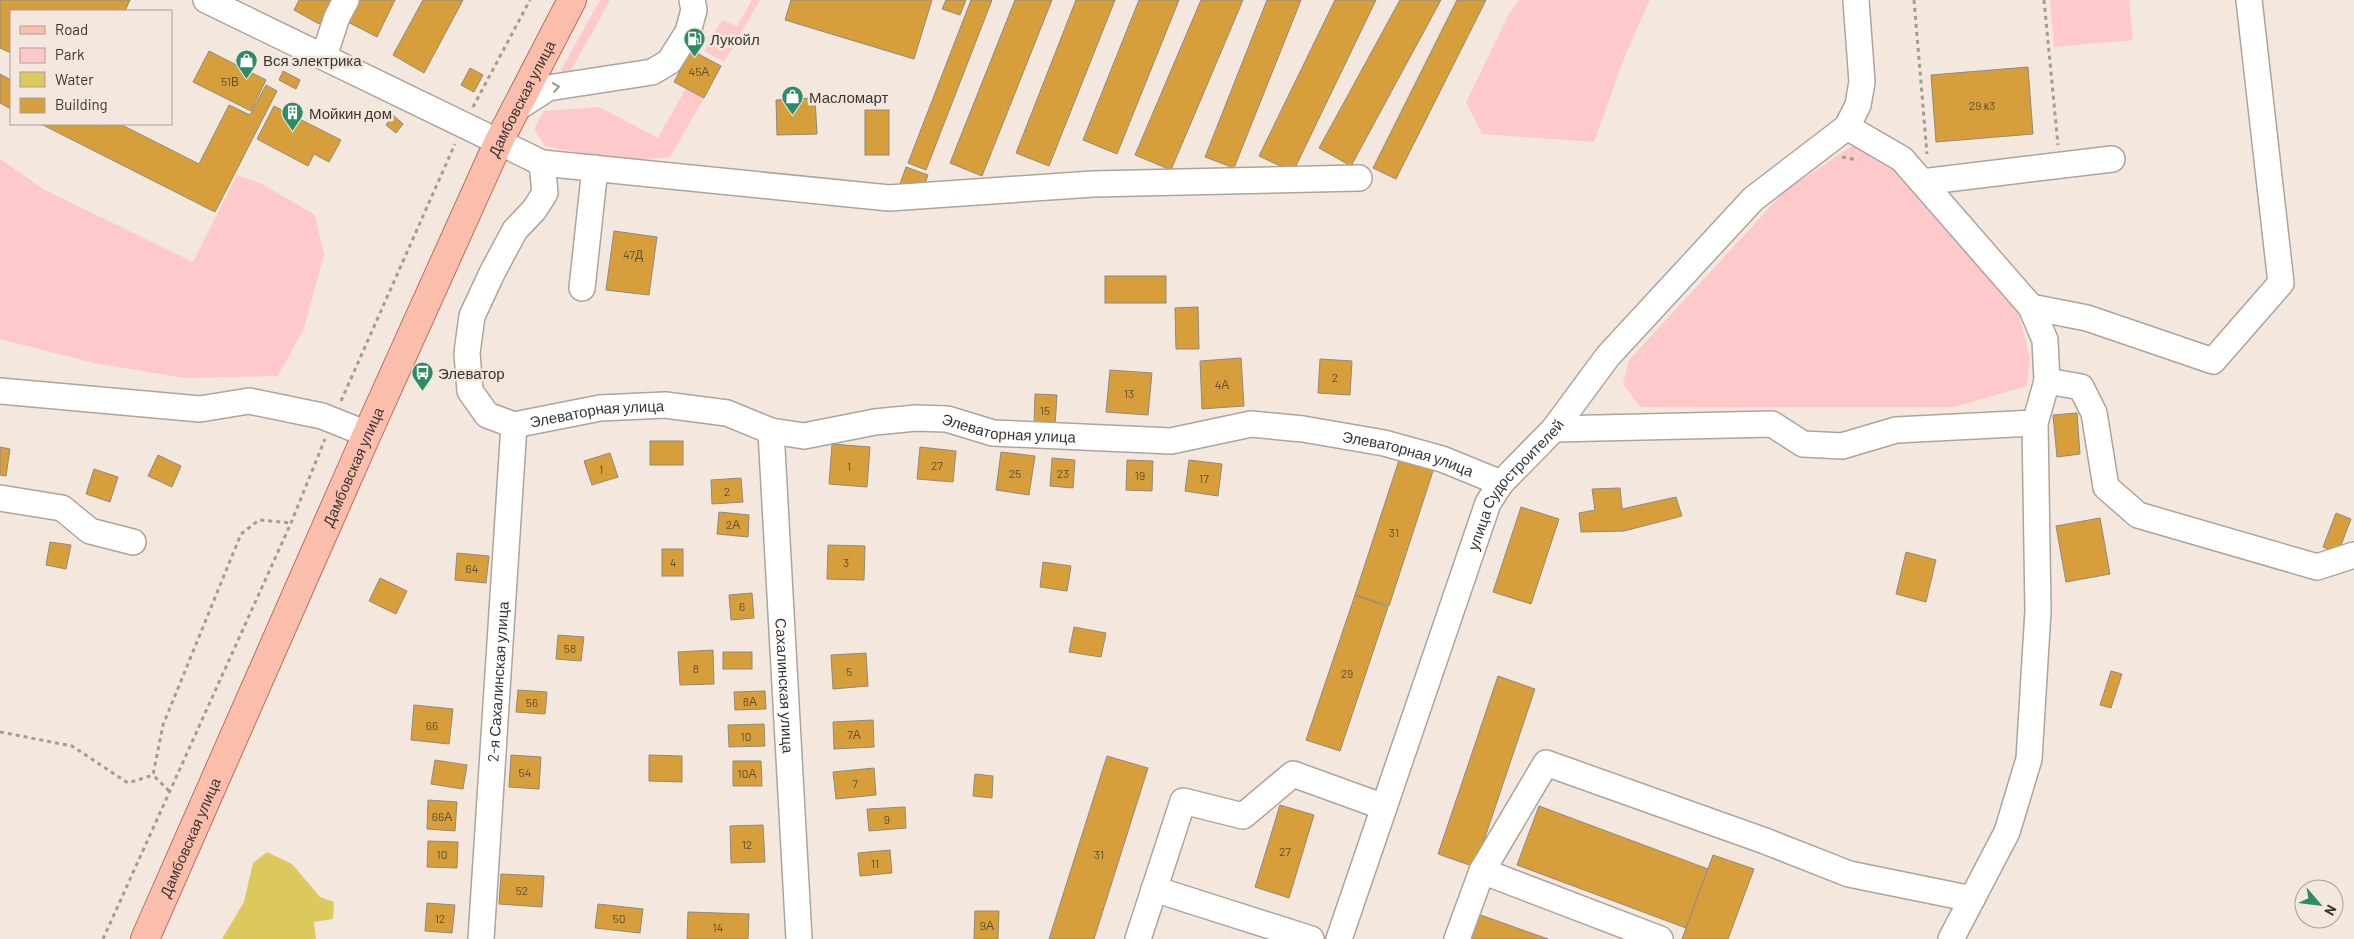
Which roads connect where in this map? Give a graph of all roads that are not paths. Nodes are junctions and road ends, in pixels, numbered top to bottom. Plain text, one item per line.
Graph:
1 (206, 0) edge
2 (346, 0) edge
3 (572, 0) edge
4 (692, 0) edge
5 (1856, 0) edge
6 (2249, 0) edge
7 (243, 8) edge
8 (324, 56) junction
9 (514, 110) junction
10 (1847, 127) junction
11 (498, 141) junction
12 (2112, 159) dead end
13 (542, 163) junction
14 (595, 168) junction
15 (1925, 171) junction
16 (1359, 178) dead end
17 (582, 288) dead end
18 (2031, 307) junction
19 (2047, 381) junction
20 (0, 391) edge
21 (2035, 423) junction
22 (514, 424) junction
23 (1554, 429) junction
24 (771, 431) junction
25 (367, 434) junction
26 (1501, 483) junction
27 (0, 498) edge
28 (133, 542) dead end
29 (2354, 555) edge
30 (1384, 807) junction
31 (1482, 871) junction
32 (1154, 889) junction
33 (1972, 899) junction
34 (145, 939) edge
35 (481, 939) edge
36 (798, 939) edge
37 (1138, 939) edge
38 (1311, 939) edge
39 (1339, 939) edge
40 (1457, 939) edge
41 (1660, 939) edge
42 (1951, 939) edge

1 - 7 street
2 - 8 street
3 - 9 main road, Дамбовская улица
9 -> 4 street
5 - 10 street
6 - 18 street
7 - 8 street
8 - 11 street
9 - 11 main road, Дамбовская улица
10 - 15 street
10 - 23 street, улица Судостроителей
11 - 13 street
11 - 25 main road, Дамбовская улица
12 - 15 street
13 - 14 street
13 - 22 street
14 - 16 street
14 - 17 street
15 - 18 street
18 - 19 street
19 - 21 street
19 - 29 street
20 - 25 street
21 - 23 street
21 - 33 street
22 - 24 street, Элеваторная улица
22 - 35 street, 2-я Сахалинская улица
23 - 26 street, улица Судостроителей
24 - 26 street, Элеваторная улица
24 - 36 street, Сахалинская улица
25 - 34 main road, Дамбовская улица
26 - 30 street, улица Судостроителей
27 - 28 street
30 - 32 street
30 - 39 street, улица Судостроителей
31 - 33 street
31 - 40 street
31 - 41 street
32 - 37 street
32 - 38 street
33 - 42 street

